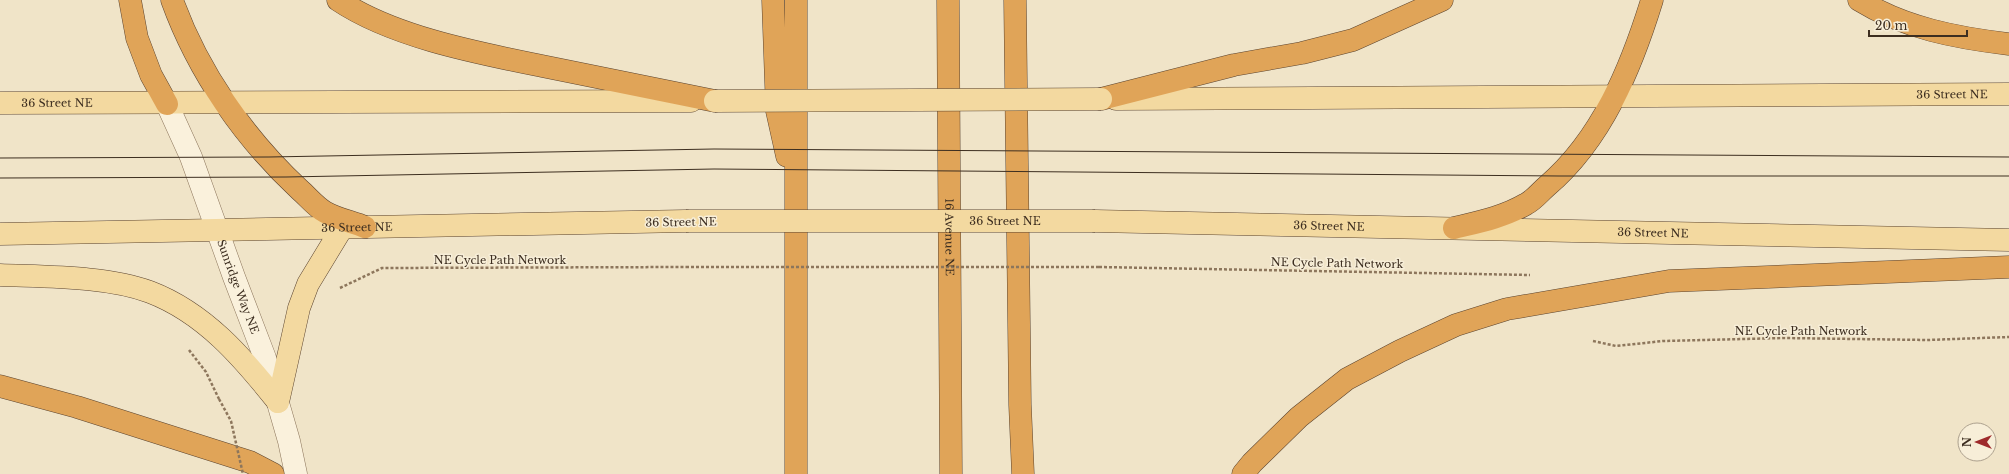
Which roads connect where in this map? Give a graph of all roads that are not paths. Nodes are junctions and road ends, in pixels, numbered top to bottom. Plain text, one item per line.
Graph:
1 (130, 0) edge
2 (172, 0) edge
3 (338, 0) edge
4 (773, 0) edge
5 (796, 0) edge
6 (948, 0) edge
7 (1015, 0) edge
8 (1442, 0) edge
9 (1652, 0) edge
10 (1859, 0) edge
11 (2009, 44) edge
12 (2009, 94) edge
13 (1615, 96) junction
14 (1101, 99) junction
15 (715, 101) junction
16 (0, 103) edge
17 (167, 104) junction
18 (225, 104) junction
19 (796, 192) junction
20 (365, 227) junction
21 (342, 228) junction
22 (1454, 228) junction
23 (218, 230) junction
24 (0, 234) edge
25 (2009, 240) edge
26 (2009, 267) edge
27 (0, 275) edge
28 (0, 386) edge
29 (278, 402) junction
30 (273, 474) edge
31 (296, 474) edge
32 (796, 474) edge
33 (951, 474) edge
34 (1023, 474) edge
35 (1243, 474) edge

1 - 17 highway
2 - 18 highway
3 - 15 highway
4 - 19 highway
5 - 19 highway
6 - 33 highway, 16 Avenue NE
7 - 34 highway
8 - 14 highway
9 - 13 highway
10 - 11 highway
12 - 13 main road, 36 Street NE
13 - 14 main road, 36 Street NE
13 - 22 highway
14 - 15 main road, 36 Street NE, bridge
15 - 18 main road, 36 Street NE
16 - 17 main road, 36 Street NE
17 - 18 main road, 36 Street NE
17 - 23 street, Sunridge Way NE
18 - 20 highway
19 - 32 highway
20 - 21 main road, 36 Street NE
20 - 22 main road, 36 Street NE, bridge
21 - 23 main road, 36 Street NE
21 - 29 main road
22 - 25 main road, 36 Street NE
23 - 24 main road, 36 Street NE
23 - 29 street, Sunridge Way NE
26 - 35 highway
27 - 29 main road
28 - 30 highway
29 - 31 street, Sunridge Way NE

